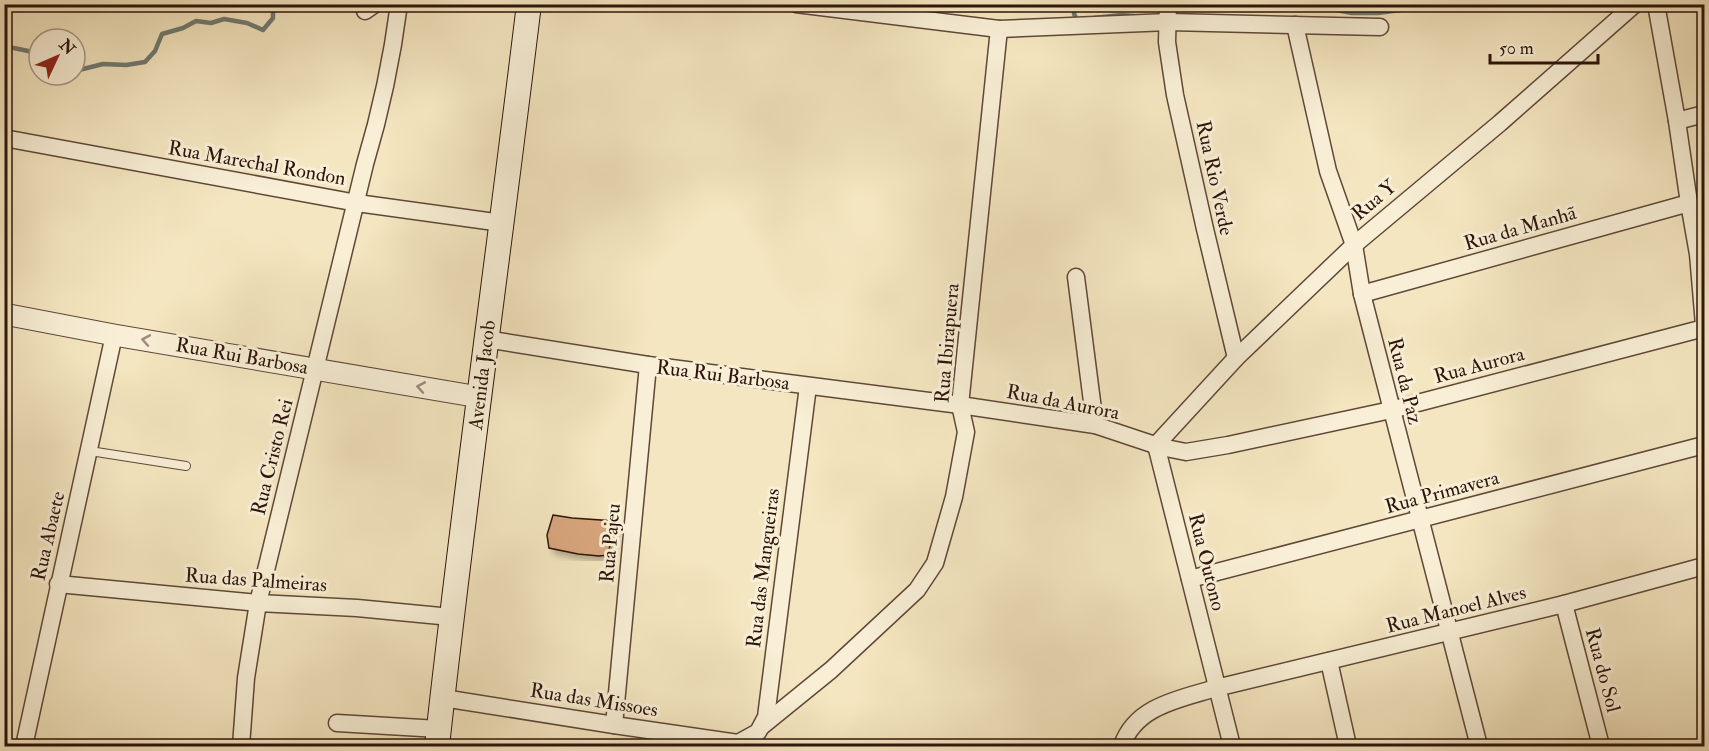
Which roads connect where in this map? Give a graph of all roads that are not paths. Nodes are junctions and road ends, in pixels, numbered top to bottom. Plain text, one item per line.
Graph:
1 (399, 4) edge
2 (529, 4) edge
3 (796, 4) edge
4 (1168, 4) edge
5 (1635, 4) edge
6 (1656, 4) edge
7 (1169, 22) junction
8 (1295, 25) junction
9 (1380, 27) dead end
10 (999, 29) junction
11 (1704, 114) edge
12 (1677, 121) junction
13 (4, 138) edge
14 (357, 203) junction
15 (1689, 203) junction
16 (502, 223) junction
17 (1354, 245) junction
18 (1701, 253) edge
19 (1076, 278) dead end
20 (1362, 294) junction
21 (4, 314) edge
22 (1704, 326) edge
23 (114, 335) junction
24 (486, 339) junction
25 (1236, 358) junction
26 (648, 365) junction
27 (315, 369) junction
28 (808, 386) junction
29 (479, 397) junction
30 (960, 405) junction
31 (1391, 410) junction
32 (1095, 426) junction
33 (1704, 445) edge
34 (1156, 446) junction
35 (90, 451) junction
36 (186, 466) dead end
37 (1420, 519) junction
38 (1704, 566) edge
39 (1190, 579) junction
40 (58, 584) junction
41 (258, 603) junction
42 (1564, 604) junction
43 (451, 617) junction
44 (1450, 632) junction
45 (1329, 661) junction
46 (1216, 688) junction
47 (442, 698) junction
48 (337, 723) dead end
49 (614, 725) junction
50 (762, 726) junction
51 (438, 738) edge
52 (24, 747) edge
53 (241, 747) edge
54 (1122, 747) edge
55 (1232, 747) edge
56 (1348, 747) edge
57 (1479, 747) edge
58 (1601, 747) edge

1 - 14 street, Rua Cristo Rei
2 - 16 main road, Avenida Jacob
3 - 10 street
4 - 7 street, Rua Rio Verde
5 - 17 street, Rua Y
6 - 12 street
7 - 8 street
7 - 10 street
7 - 25 street, Rua Rio Verde
8 - 9 street
8 - 17 street, Rua da Paz
10 - 30 street, Rua Ibirapuera
11 - 12 street
12 - 15 street
13 - 14 street, Rua Marechal Rondon
14 - 16 street, Rua Marechal Rondon
14 - 27 street, Rua Cristo Rei
15 - 18 street
15 - 20 street, Rua da Manhã
16 - 24 main road, Avenida Jacob
17 - 20 street, Rua da Paz
17 - 25 street, Rua Y
18 - 22 street
19 - 32 street
20 - 31 street, Rua da Paz
21 - 23 street, Rua Rui Barbosa
22 - 31 street, Rua Aurora
27 -> 23 street, Rua Rui Barbosa
23 - 35 street, Rua Abaete
24 - 26 street, Rua Rui Barbosa
24 - 29 main road, Avenida Jacob
25 - 34 street, Rua Y
26 - 28 street, Rua Rui Barbosa
26 - 49 street, Rua Pajeu
29 -> 27 street, Rua Rui Barbosa
27 - 41 street, Rua Cristo Rei
28 - 30 street, Rua Rui Barbosa
28 - 50 street, Rua das Mangueiras
29 - 43 main road, Avenida Jacob
30 - 32 street, Rua da Aurora
30 - 50 street, Rua Ibirapuera
31 - 34 street, Rua Aurora
31 - 37 street, Rua da Paz
32 - 34 street, Rua da Aurora
33 - 37 street, Rua Primavera
34 - 39 street, Rua Outono
35 - 36 lane
35 - 40 street, Rua Abaete
37 - 39 street, Rua Primavera
37 - 44 street, Rua da Paz
38 - 42 street, Rua Manoel Alves
39 - 46 street, Rua Outono
40 - 41 street, Rua das Palmeiras
40 - 52 street, Rua Abaete
41 - 43 street, Rua das Palmeiras
41 - 53 street, Rua Cristo Rei
42 - 44 street, Rua Manoel Alves
42 - 58 street, Rua do Sol
43 - 47 main road, Avenida Jacob
44 - 45 street, Rua Manoel Alves
44 - 57 street, Rua da Paz
45 - 46 street, Rua Manoel Alves
45 - 56 street
46 - 54 street, Rua Manoel Alves
46 - 55 street, Rua Outono
47 - 49 street, Rua das Missoes
47 - 51 main road, Avenida Jacob
48 - 51 street
49 - 50 street, Rua das Missoes

